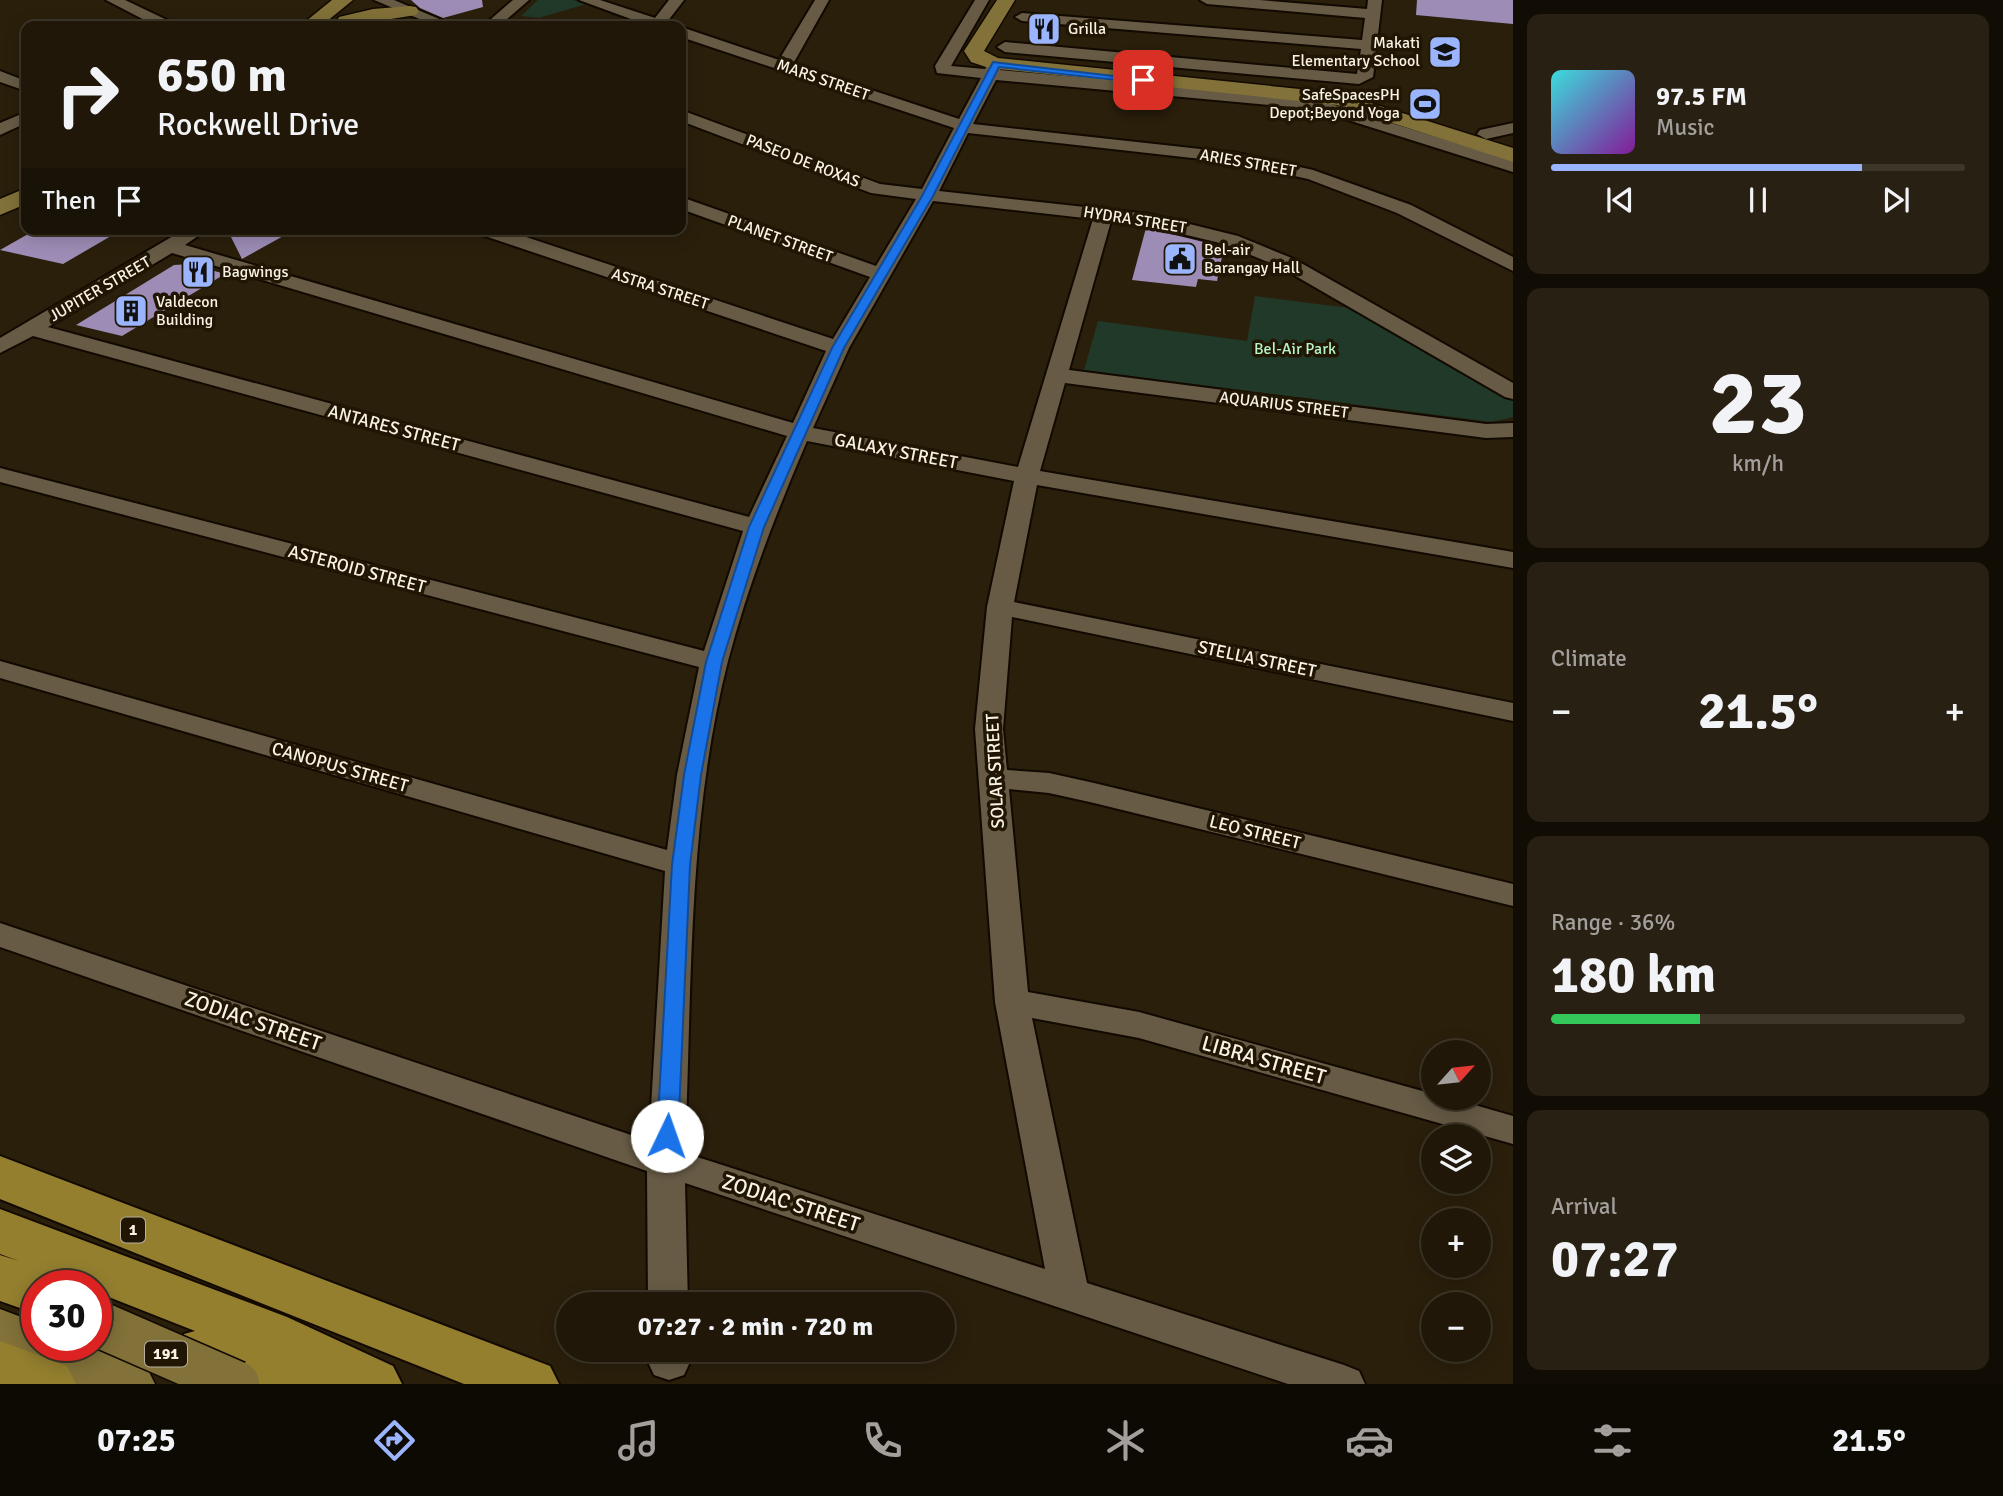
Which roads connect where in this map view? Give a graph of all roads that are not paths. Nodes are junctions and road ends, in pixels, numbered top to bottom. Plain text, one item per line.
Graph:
1 (113, 0) edge
2 (344, 0) edge
3 (379, 0) edge
4 (522, 0) edge
5 (586, 0) edge
6 (677, 0) edge
7 (822, 0) edge
8 (982, 0) edge
9 (1006, 0) edge
10 (1032, 0) edge
11 (1198, 0) edge
12 (1207, 0) edge
13 (1280, 3) edge
14 (1374, 7) edge
15 (410, 12) junction
16 (1022, 17) junction
17 (158, 21) edge
18 (316, 21) edge
19 (347, 21) edge
20 (351, 21) edge
21 (435, 21) edge
22 (496, 21) edge
23 (649, 21) edge
24 (664, 21) edge
25 (1191, 30) junction
26 (686, 34) edge
27 (1368, 45) junction
28 (995, 60) junction
29 (1182, 63) junction
30 (783, 67) junction
31 (0, 76) edge
32 (21, 84) edge
33 (686, 116) edge
34 (21, 120) edge
35 (965, 128) junction
36 (1513, 128) edge
37 (0, 130) edge
38 (1486, 134) junction
39 (1513, 143) edge
40 (1513, 155) edge
41 (1513, 167) edge
42 (927, 196) junction
43 (21, 197) edge
44 (686, 205) edge
45 (0, 208) edge
46 (1104, 214) junction
47 (21, 218) edge
48 (0, 229) edge
49 (190, 235) edge
50 (501, 235) edge
51 (171, 247) junction
52 (1513, 265) edge
53 (880, 275) junction
54 (31, 329) junction
55 (0, 347) edge
56 (838, 348) junction
57 (1056, 375) junction
58 (1513, 392) edge
59 (1513, 430) edge
60 (801, 433) junction
61 (0, 475) edge
62 (1027, 476) junction
63 (757, 527) junction
64 (1513, 561) edge
65 (1000, 607) junction
66 (714, 662) junction
67 (0, 669) edge
68 (1513, 712) edge
69 (995, 778) junction
70 (681, 865) junction
71 (1513, 895) edge
72 (0, 935) edge
73 (1012, 1002) junction
74 (1513, 1130) edge
75 (666, 1161) junction
76 (0, 1177) edge
77 (0, 1231) edge
78 (0, 1279) edge
79 (21, 1286) edge
80 (21, 1289) edge
81 (668, 1292) edge
82 (1070, 1295) junction
83 (112, 1319) edge
84 (112, 1330) edge
85 (0, 1331) edge
86 (0, 1366) edge
87 (47, 1384) edge
88 (129, 1384) edge
89 (236, 1384) edge
90 (291, 1384) edge
91 (373, 1384) edge
92 (530, 1384) edge
93 (1344, 1384) edge

1 - 17 street
2 - 18 main road
3 - 15 street
3 - 19 main road
4 - 22 street
5 - 23 street
6 - 24 street
7 - 30 street
8 - 28 street
9 - 28 main road
10 - 16 main road
11 - 25 street
12 - 13 street
13 - 14 street
14 - 27 street
15 - 20 main road
15 - 21 street
16 - 25 street
16 - 28 main road
25 - 27 street
25 - 29 street
26 - 30 street, MARS STREET
27 - 29 street
28 - 29 street
28 - 35 street
28 - 38 main road
28 - 40 main road
28 - 41 street
30 - 35 street, MARS STREET
31 - 32 street
33 - 42 street, PASEO DE ROXAS
34 - 37 street
35 - 42 street
35 - 52 street, ARIES STREET
36 - 38 street
38 - 39 main road
42 - 46 street, HYDRA STREET
42 - 53 street
43 - 45 main road
44 - 53 street, PLANET STREET
46 - 57 street, SOLAR STREET
46 - 58 street, HYDRA STREET
47 - 48 main road
49 - 51 street, JUPITER STREET
50 - 56 street, ASTRA STREET
51 - 54 street, JUPITER STREET
51 - 60 street, GALAXY STREET
53 - 56 street
54 - 55 street, JUPITER STREET
54 - 63 street, ANTARES STREET
56 - 60 street
57 - 59 street, AQUARIUS STREET
57 - 62 street, SOLAR STREET
60 - 62 street, GALAXY STREET
60 - 63 street
61 - 66 street, ASTEROID STREET
62 - 64 street, GALAXY STREET
62 - 65 street, SOLAR STREET
63 - 66 street
65 - 68 street, STELLA STREET
65 - 69 street, SOLAR STREET
66 - 70 street
67 - 70 street, CANOPUS STREET
69 - 71 street, LEO STREET
69 - 73 street, SOLAR STREET
70 - 75 street
72 - 75 street, ZODIAC STREET
73 - 74 street, LIBRA STREET
73 - 82 street, SOLAR STREET
75 - 81 street
75 - 82 street, ZODIAC STREET
76 - 92 highway, 1
77 - 91 highway
78 - 79 highway
78 - 80 main road
82 - 93 street, ZODIAC STREET
83 - 90 highway
84 - 89 main road, 191, bridge
85 - 88 main road, 191
86 - 87 highway

